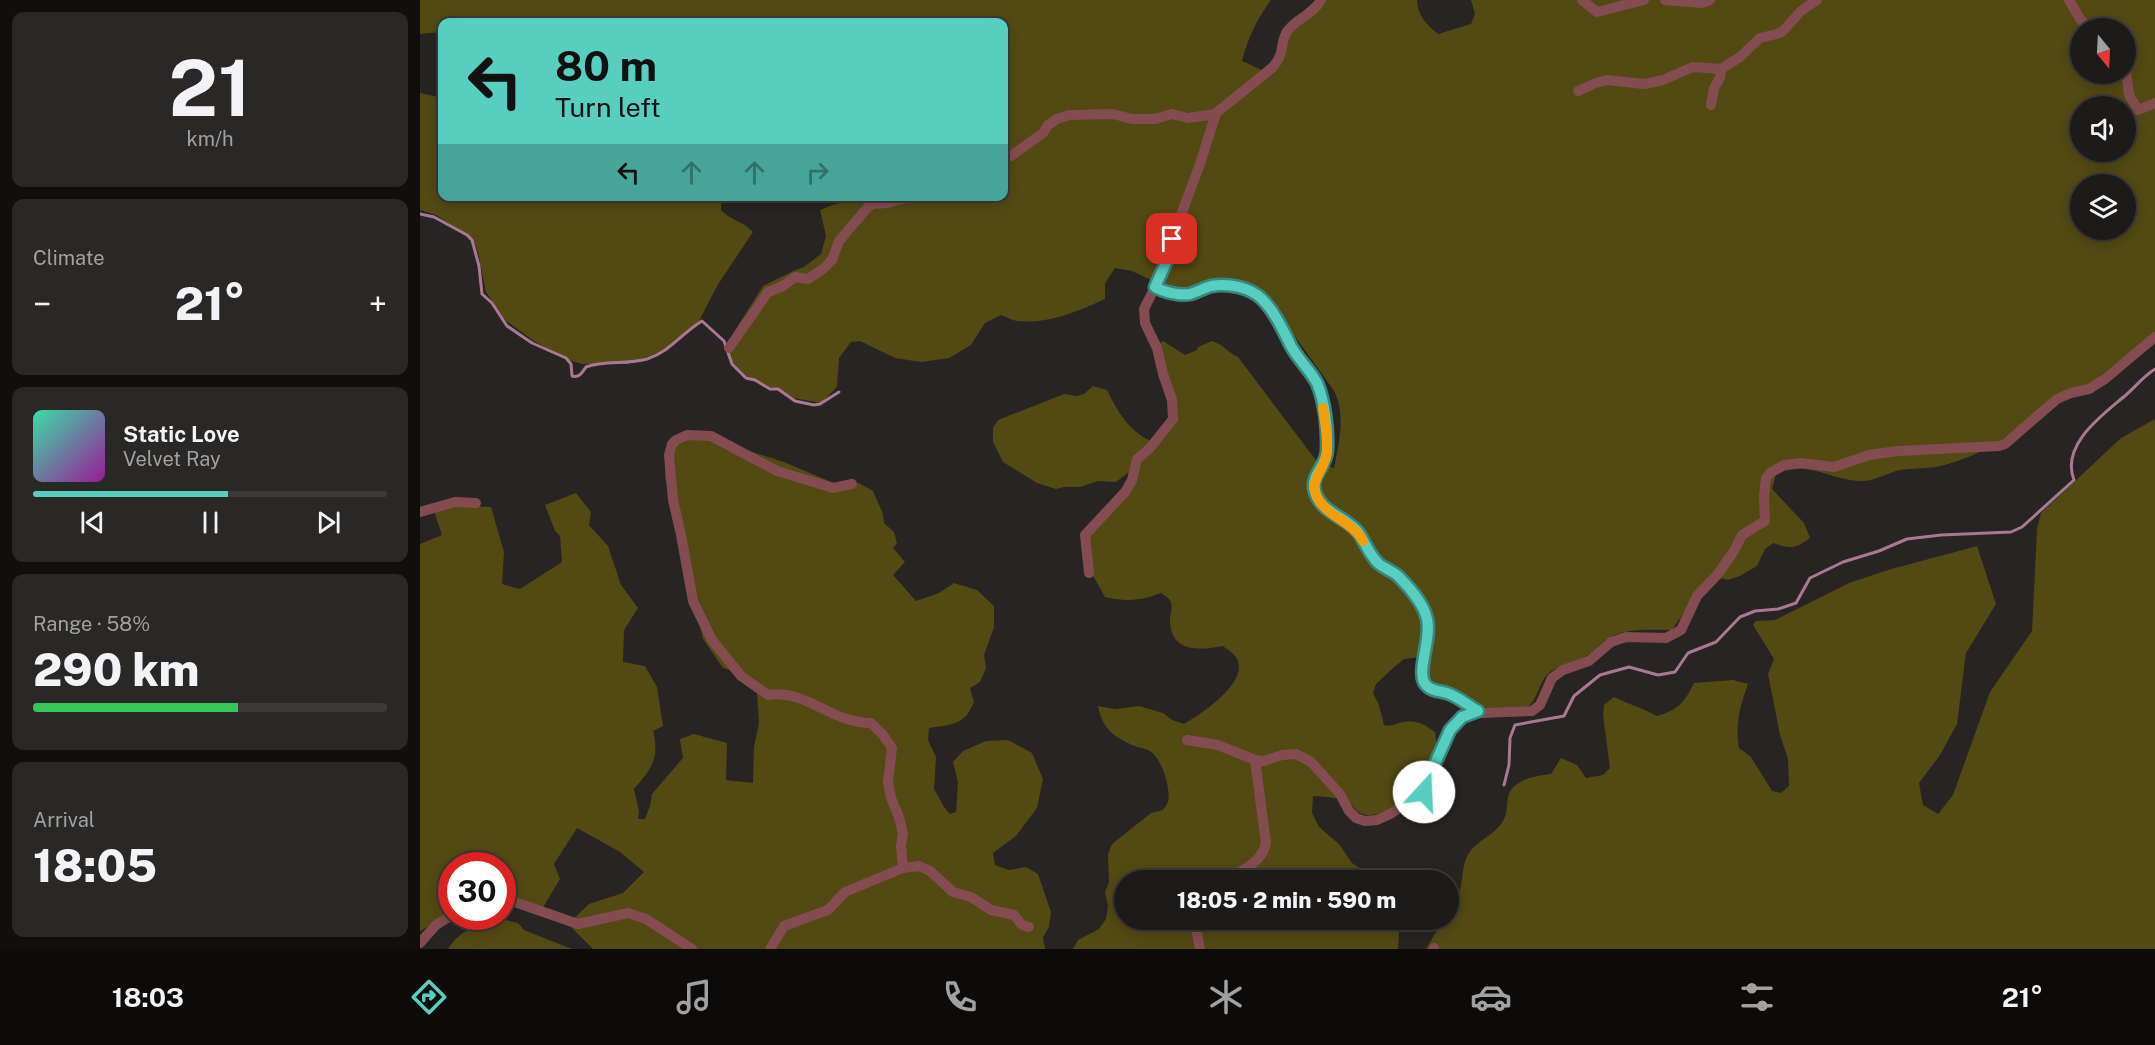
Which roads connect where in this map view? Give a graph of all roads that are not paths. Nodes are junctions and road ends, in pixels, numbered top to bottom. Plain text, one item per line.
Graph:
1 (1321, 0) edge
2 (1582, 0) edge
3 (1644, 0) edge
4 (1665, 0) edge
5 (1710, 0) edge
6 (1817, 0) edge
7 (2070, 0) edge
8 (2079, 18) edge
9 (1721, 69) junction
10 (2128, 84) edge
11 (1578, 92) dead end
12 (2155, 103) edge
13 (1711, 105) dead end
14 (1216, 114) junction
15 (1008, 157) edge
16 (894, 201) edge
17 (1155, 287) junction
18 (2155, 337) edge
19 (729, 348) dead end
20 (852, 484) dead end
21 (476, 503) dead end
22 (420, 512) edge
23 (1089, 573) dead end
24 (1478, 711) junction
25 (1187, 740) dead end
26 (1255, 760) junction
27 (903, 868) junction
28 (1240, 870) edge
29 (516, 902) edge
30 (438, 924) edge
31 (1029, 927) dead end
32 (1196, 930) edge
33 (420, 943) edge
34 (692, 949) edge
35 (770, 949) edge
36 (1200, 949) edge

1 - 14 street
2 - 3 street
4 - 5 street
6 - 9 street
7 - 8 street
9 - 11 street
9 - 13 street
10 - 12 street
14 - 15 street
14 - 17 street
16 - 19 street
17 - 23 street
17 - 24 street
18 - 24 street
20 - 27 street
21 - 22 street
24 - 26 street
25 - 26 street
26 - 28 street
27 - 31 street
27 - 35 street
29 - 34 street
30 - 33 street
32 - 36 street

